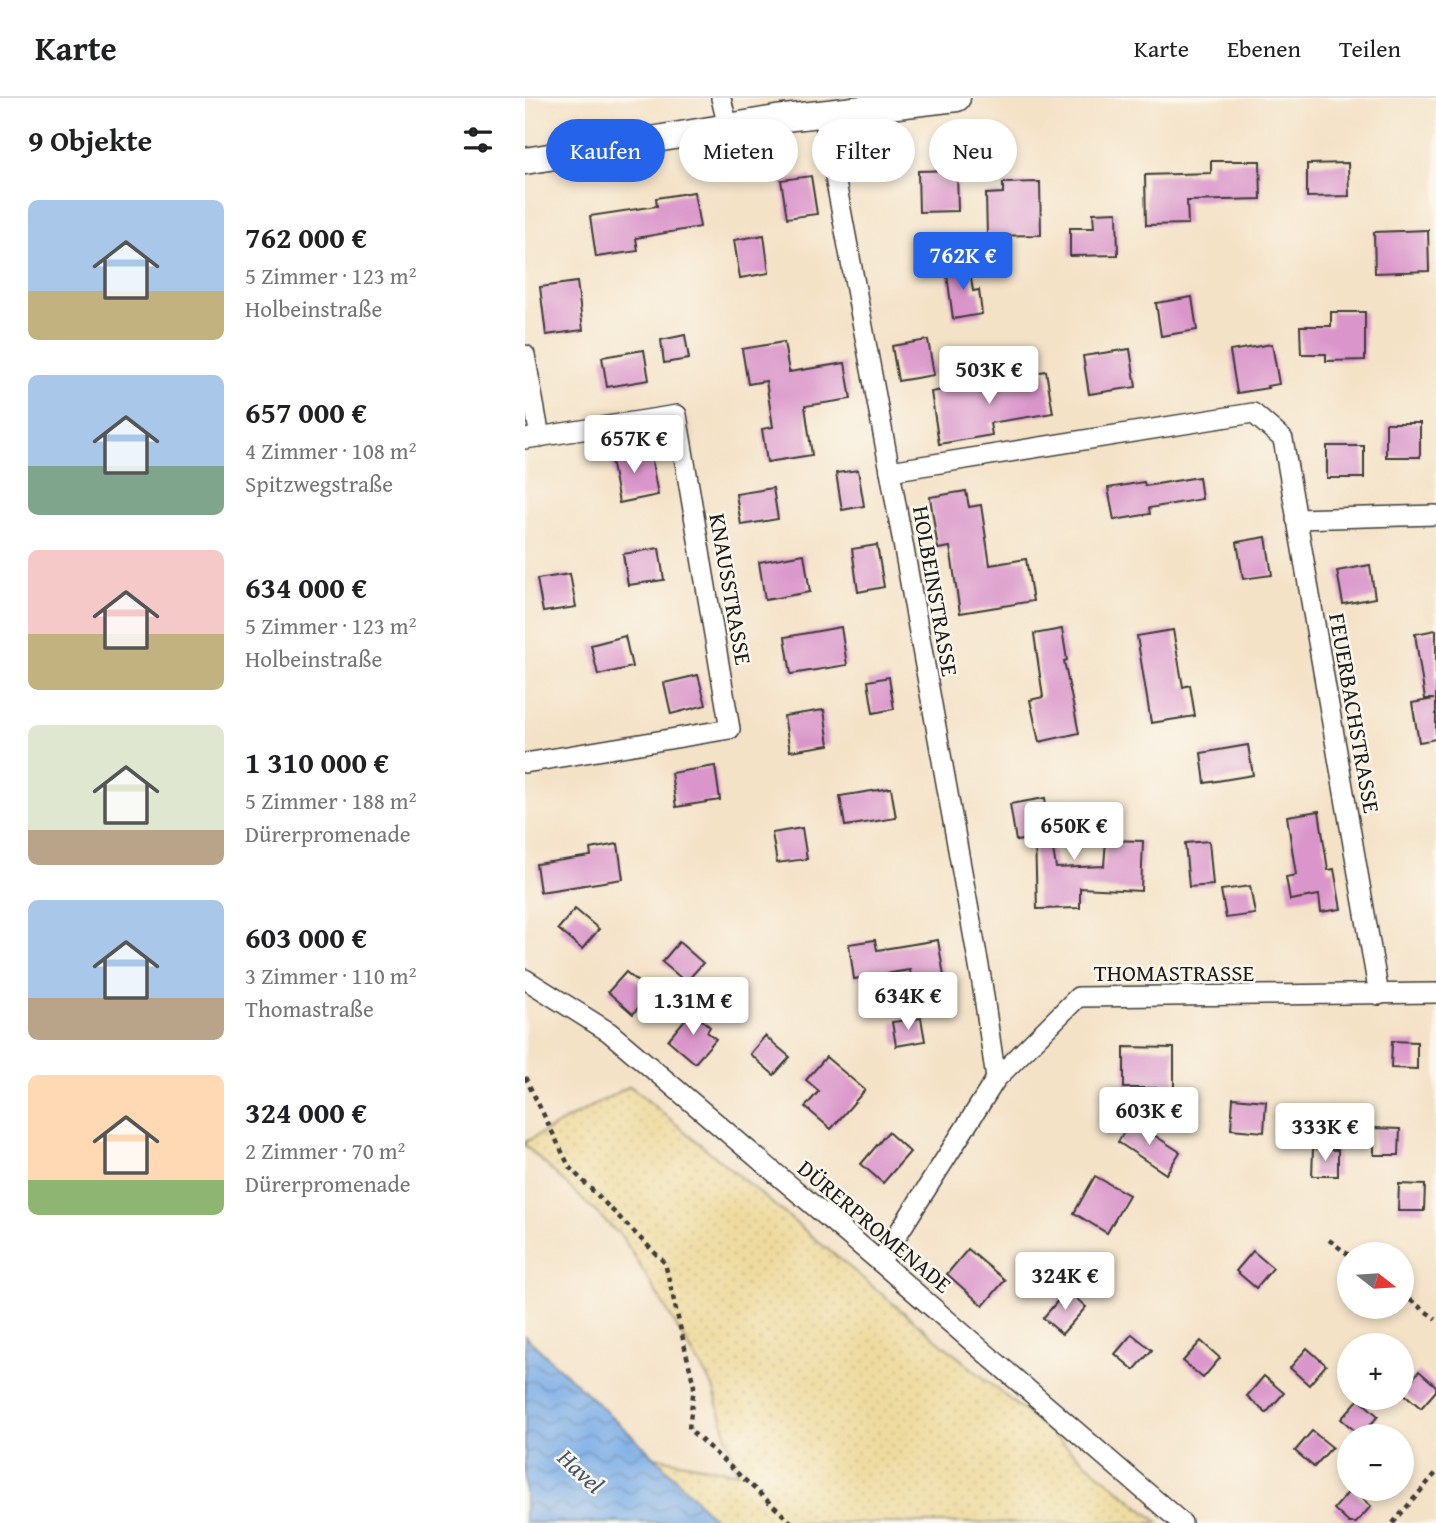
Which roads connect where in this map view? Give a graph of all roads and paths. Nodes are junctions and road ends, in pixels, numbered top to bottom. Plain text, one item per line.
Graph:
1 (721, 98) edge
2 (957, 98) edge
3 (823, 113) junction
4 (726, 119) edge
5 (782, 119) edge
6 (679, 135) edge
7 (525, 161) edge
8 (525, 355) edge
9 (532, 438) edge
10 (890, 471) junction
11 (1436, 516) edge
12 (1296, 519) junction
13 (525, 763) edge
14 (525, 979) edge
15 (1436, 993) edge
16 (1379, 995) junction
17 (525, 1077) edge
18 (996, 1079) junction
19 (1329, 1240) dead end
20 (1337, 1246) edge
21 (880, 1262) junction
22 (1414, 1303) edge
23 (1436, 1319) edge
24 (1436, 1473) edge
25 (792, 1523) edge
26 (1182, 1523) edge
27 (1393, 1523) edge

1 - 4 street
2 - 3 main road
3 - 5 main road
3 - 10 street, HOLBEINSTRASSE
6 - 7 main road
8 - 9 street
9 - 13 street, KNAUSSTRASSE
10 - 12 street, FEUERBACHSTRASSE
10 - 18 street, HOLBEINSTRASSE
11 - 12 street
12 - 16 street, FEUERBACHSTRASSE
14 - 21 street, DÜRERPROMENADE
15 - 16 street, THOMASTRASSE
16 - 18 street, THOMASTRASSE
17 - 25 path
18 - 21 street, THOMASTRASSE
19 - 20 path
21 - 26 street, DÜRERPROMENADE
22 - 23 path
24 - 27 path

